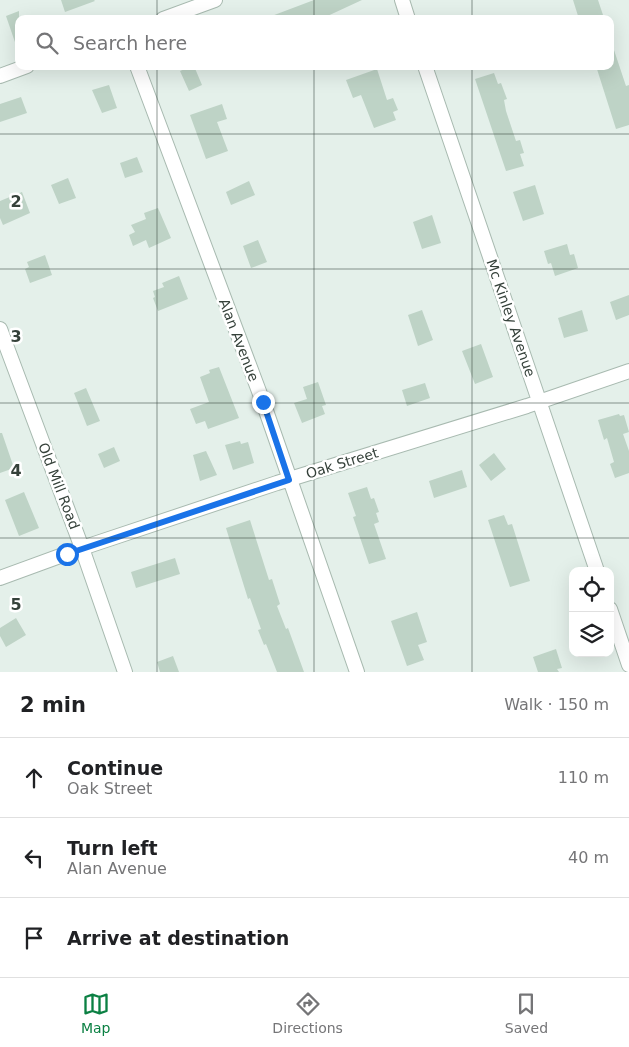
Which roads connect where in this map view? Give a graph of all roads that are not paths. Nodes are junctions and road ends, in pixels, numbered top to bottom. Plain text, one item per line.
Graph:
1 (214, 0) edge
2 (402, 0) edge
3 (174, 15) edge
4 (407, 15) edge
5 (16, 70) edge
6 (138, 70) edge
7 (426, 70) edge
8 (0, 76) edge
9 (0, 329) edge
10 (629, 371) edge
11 (540, 402) junction
12 (289, 480) junction
13 (82, 548) junction
14 (596, 567) edge
15 (0, 578) edge
16 (611, 612) edge
17 (629, 665) edge
18 (126, 672) edge
19 (358, 672) edge

1 - 3 street
2 - 4 street
5 - 8 street
6 - 12 street, Alan Avenue
7 - 11 street, Mc Kinley Avenue
9 - 13 street, Old Mill Road
10 - 11 street, Oak Street
11 - 12 street, Oak Street
11 - 14 street, Mc Kinley Avenue
12 - 13 street, Oak Street
12 - 19 street, Alan Avenue
13 - 15 street, Oak Street
13 - 18 street, Old Mill Road
16 - 17 street

